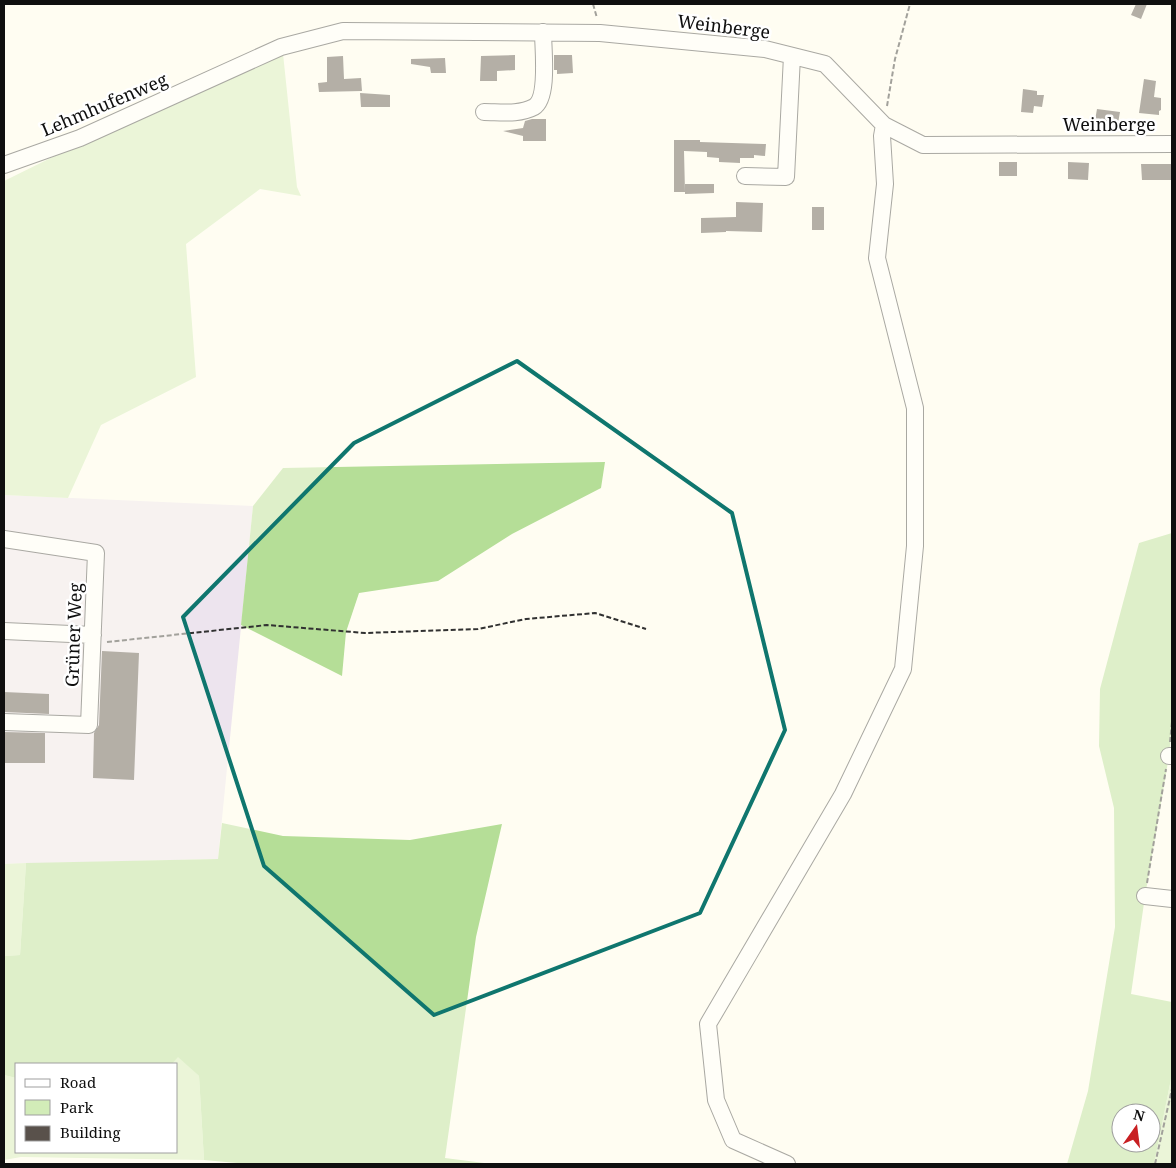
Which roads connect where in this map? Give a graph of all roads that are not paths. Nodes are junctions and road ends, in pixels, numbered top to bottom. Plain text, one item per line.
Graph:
1 (542, 32) junction
2 (792, 56) junction
3 (218, 77) joint
4 (484, 112) dead end
5 (884, 125) junction
6 (1172, 144) edge
7 (4, 164) edge
8 (745, 176) dead end
9 (4, 538) edge
10 (4, 631) edge
11 (92, 639) junction
12 (4, 722) edge
13 (1145, 896) road end
14 (1172, 899) edge
15 (787, 1164) edge

1 - 2 street, Weinberge
1 - 3 street, Weinberge
1 - 4 street
2 - 5 street, Weinberge
2 - 8 street
3 - 7 street, Lehmhufenweg
5 - 6 street, Weinberge
5 - 15 street
9 - 11 street, Grüner Weg
10 - 11 street
11 - 12 street, Grüner Weg
13 - 14 street

